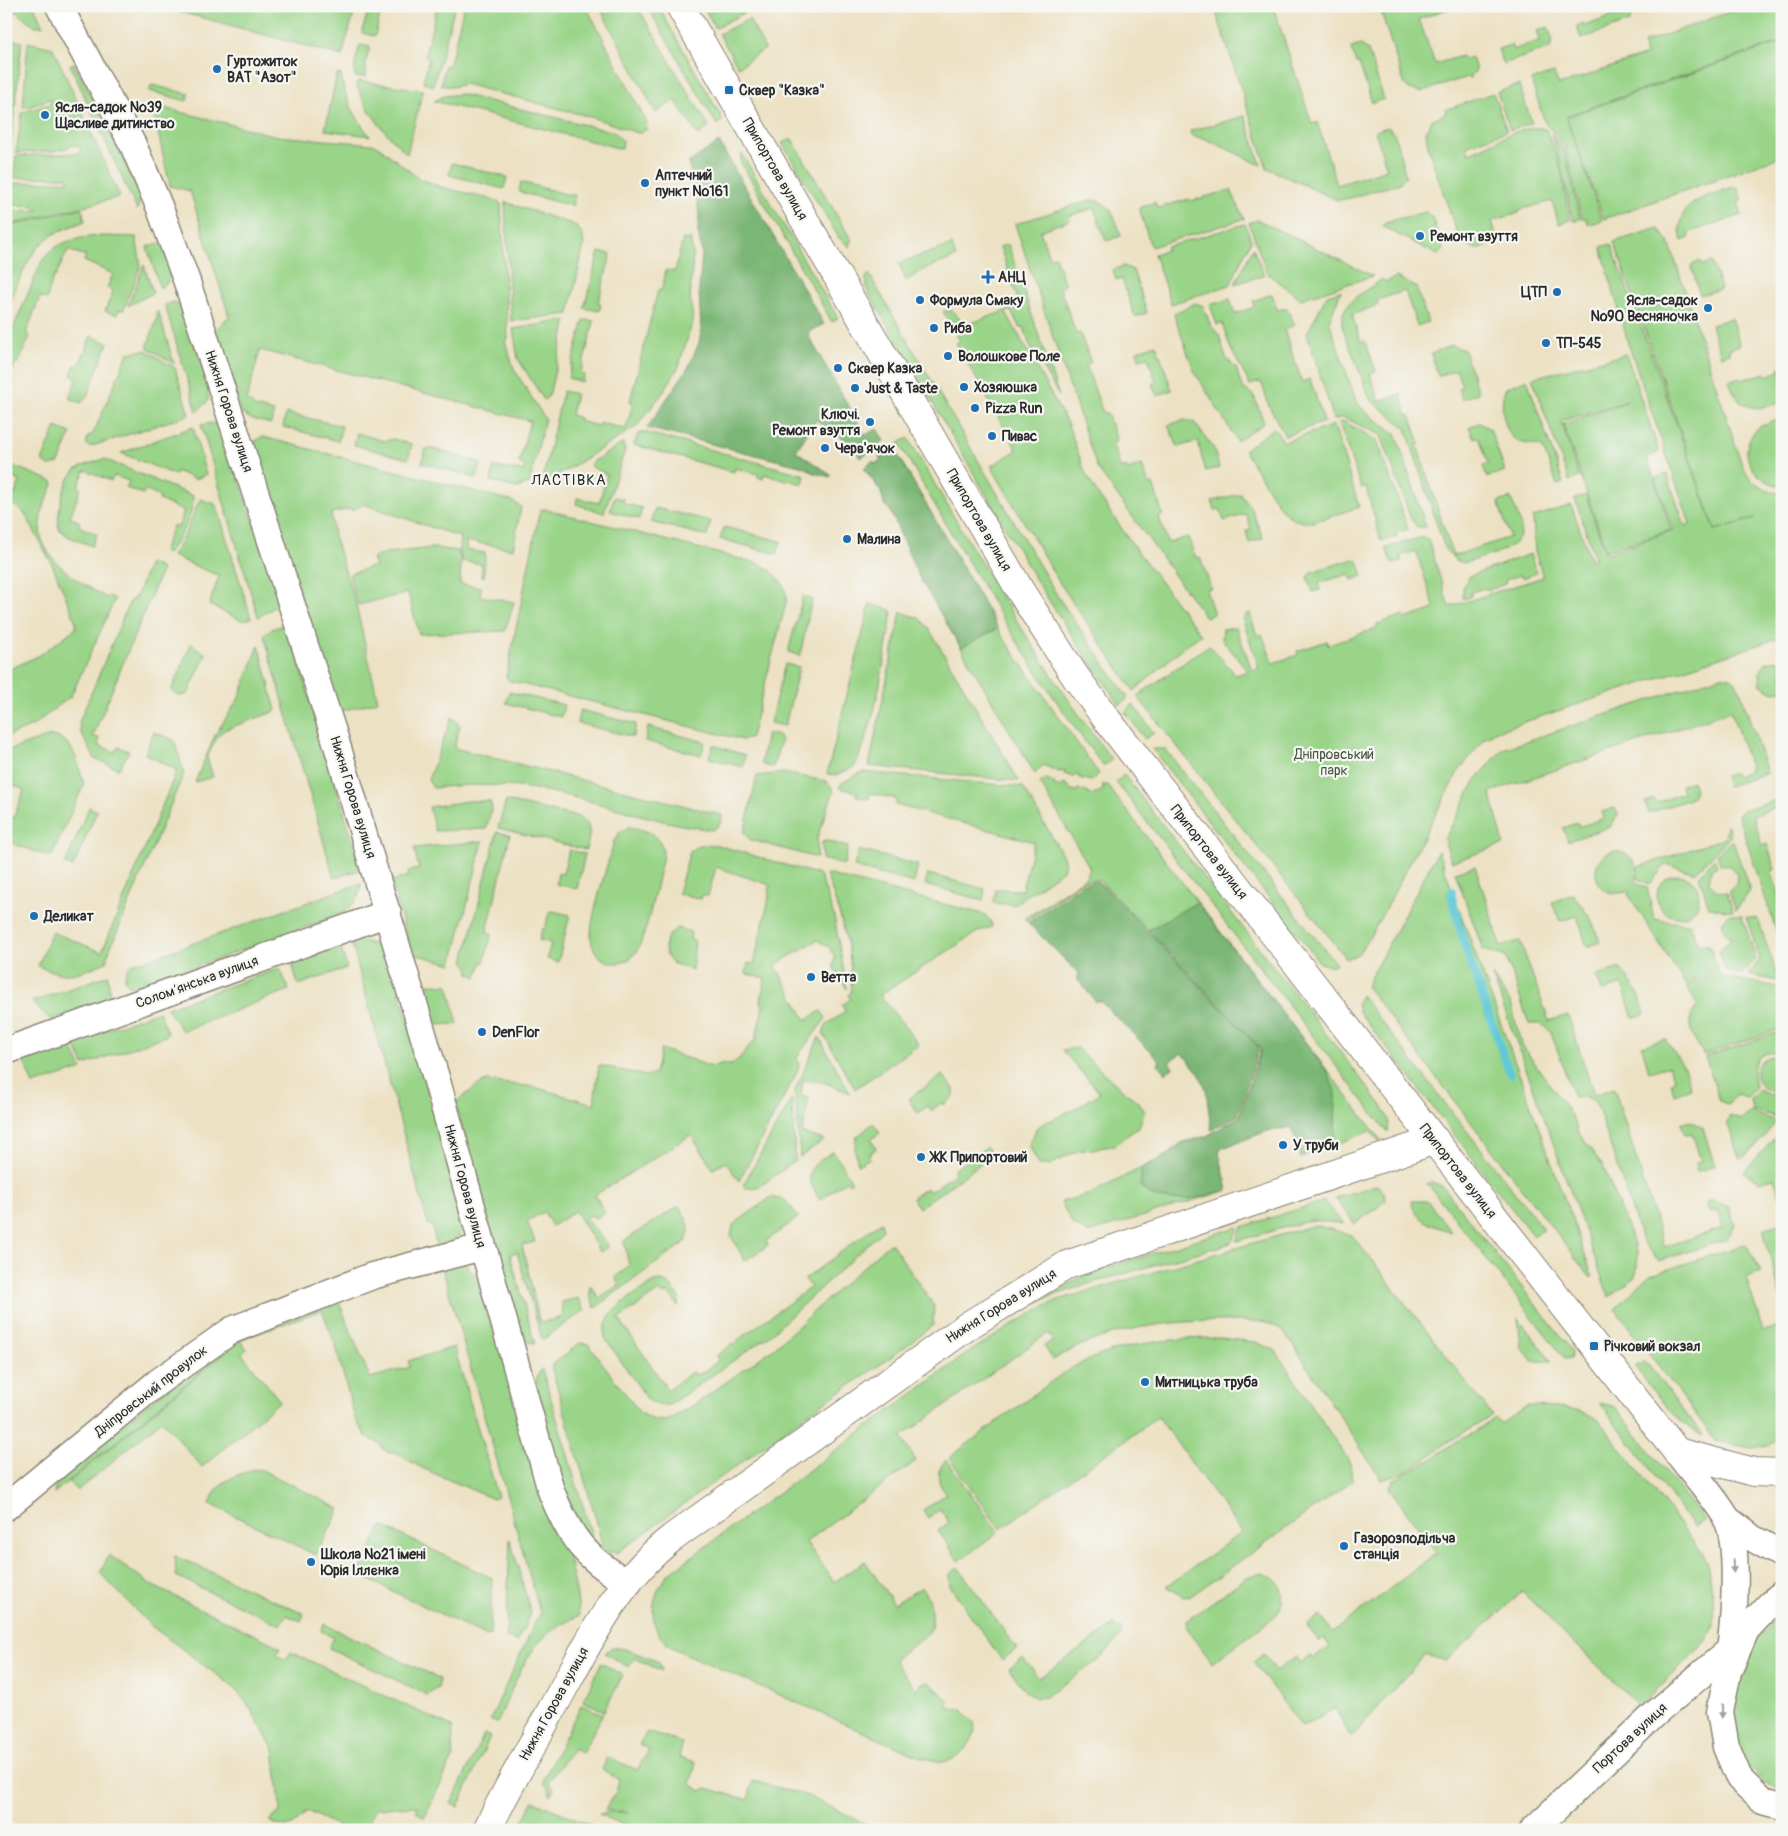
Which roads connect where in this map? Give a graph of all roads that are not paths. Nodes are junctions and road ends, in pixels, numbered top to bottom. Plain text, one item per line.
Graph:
1 (59, 6) edge
2 (680, 6) edge
3 (388, 913) junction
4 (6, 1052) edge
5 (1434, 1140) junction
6 (482, 1247) junction
7 (1676, 1452) junction
8 (1782, 1473) edge
9 (6, 1507) edge
10 (1726, 1518) junction
11 (1782, 1555) edge
12 (628, 1583) junction
13 (1782, 1594) edge
14 (1729, 1660) junction
15 (1782, 1806) edge
16 (487, 1830) edge
17 (1533, 1830) edge

1 - 3 street, Нижня Горова вулиця
2 - 5 main road, Припортова вулиця
3 - 4 street, Соломʼянська вулиця
3 - 6 street, Нижня Горова вулиця
5 - 7 main road, Припортова вулиця
5 - 12 main road, Нижня Горова вулиця
6 - 9 street, Дніпровський провулок
6 - 12 street, Нижня Горова вулиця
7 - 8 main road
7 - 10 street, Припортова вулиця
10 - 11 street
10 -> 14 street, Припортова вулиця
12 - 16 main road, Нижня Горова вулиця
13 - 14 street, Припортова вулиця
14 -> 15 street, Припортова вулиця
14 - 17 street, Портова вулиця

